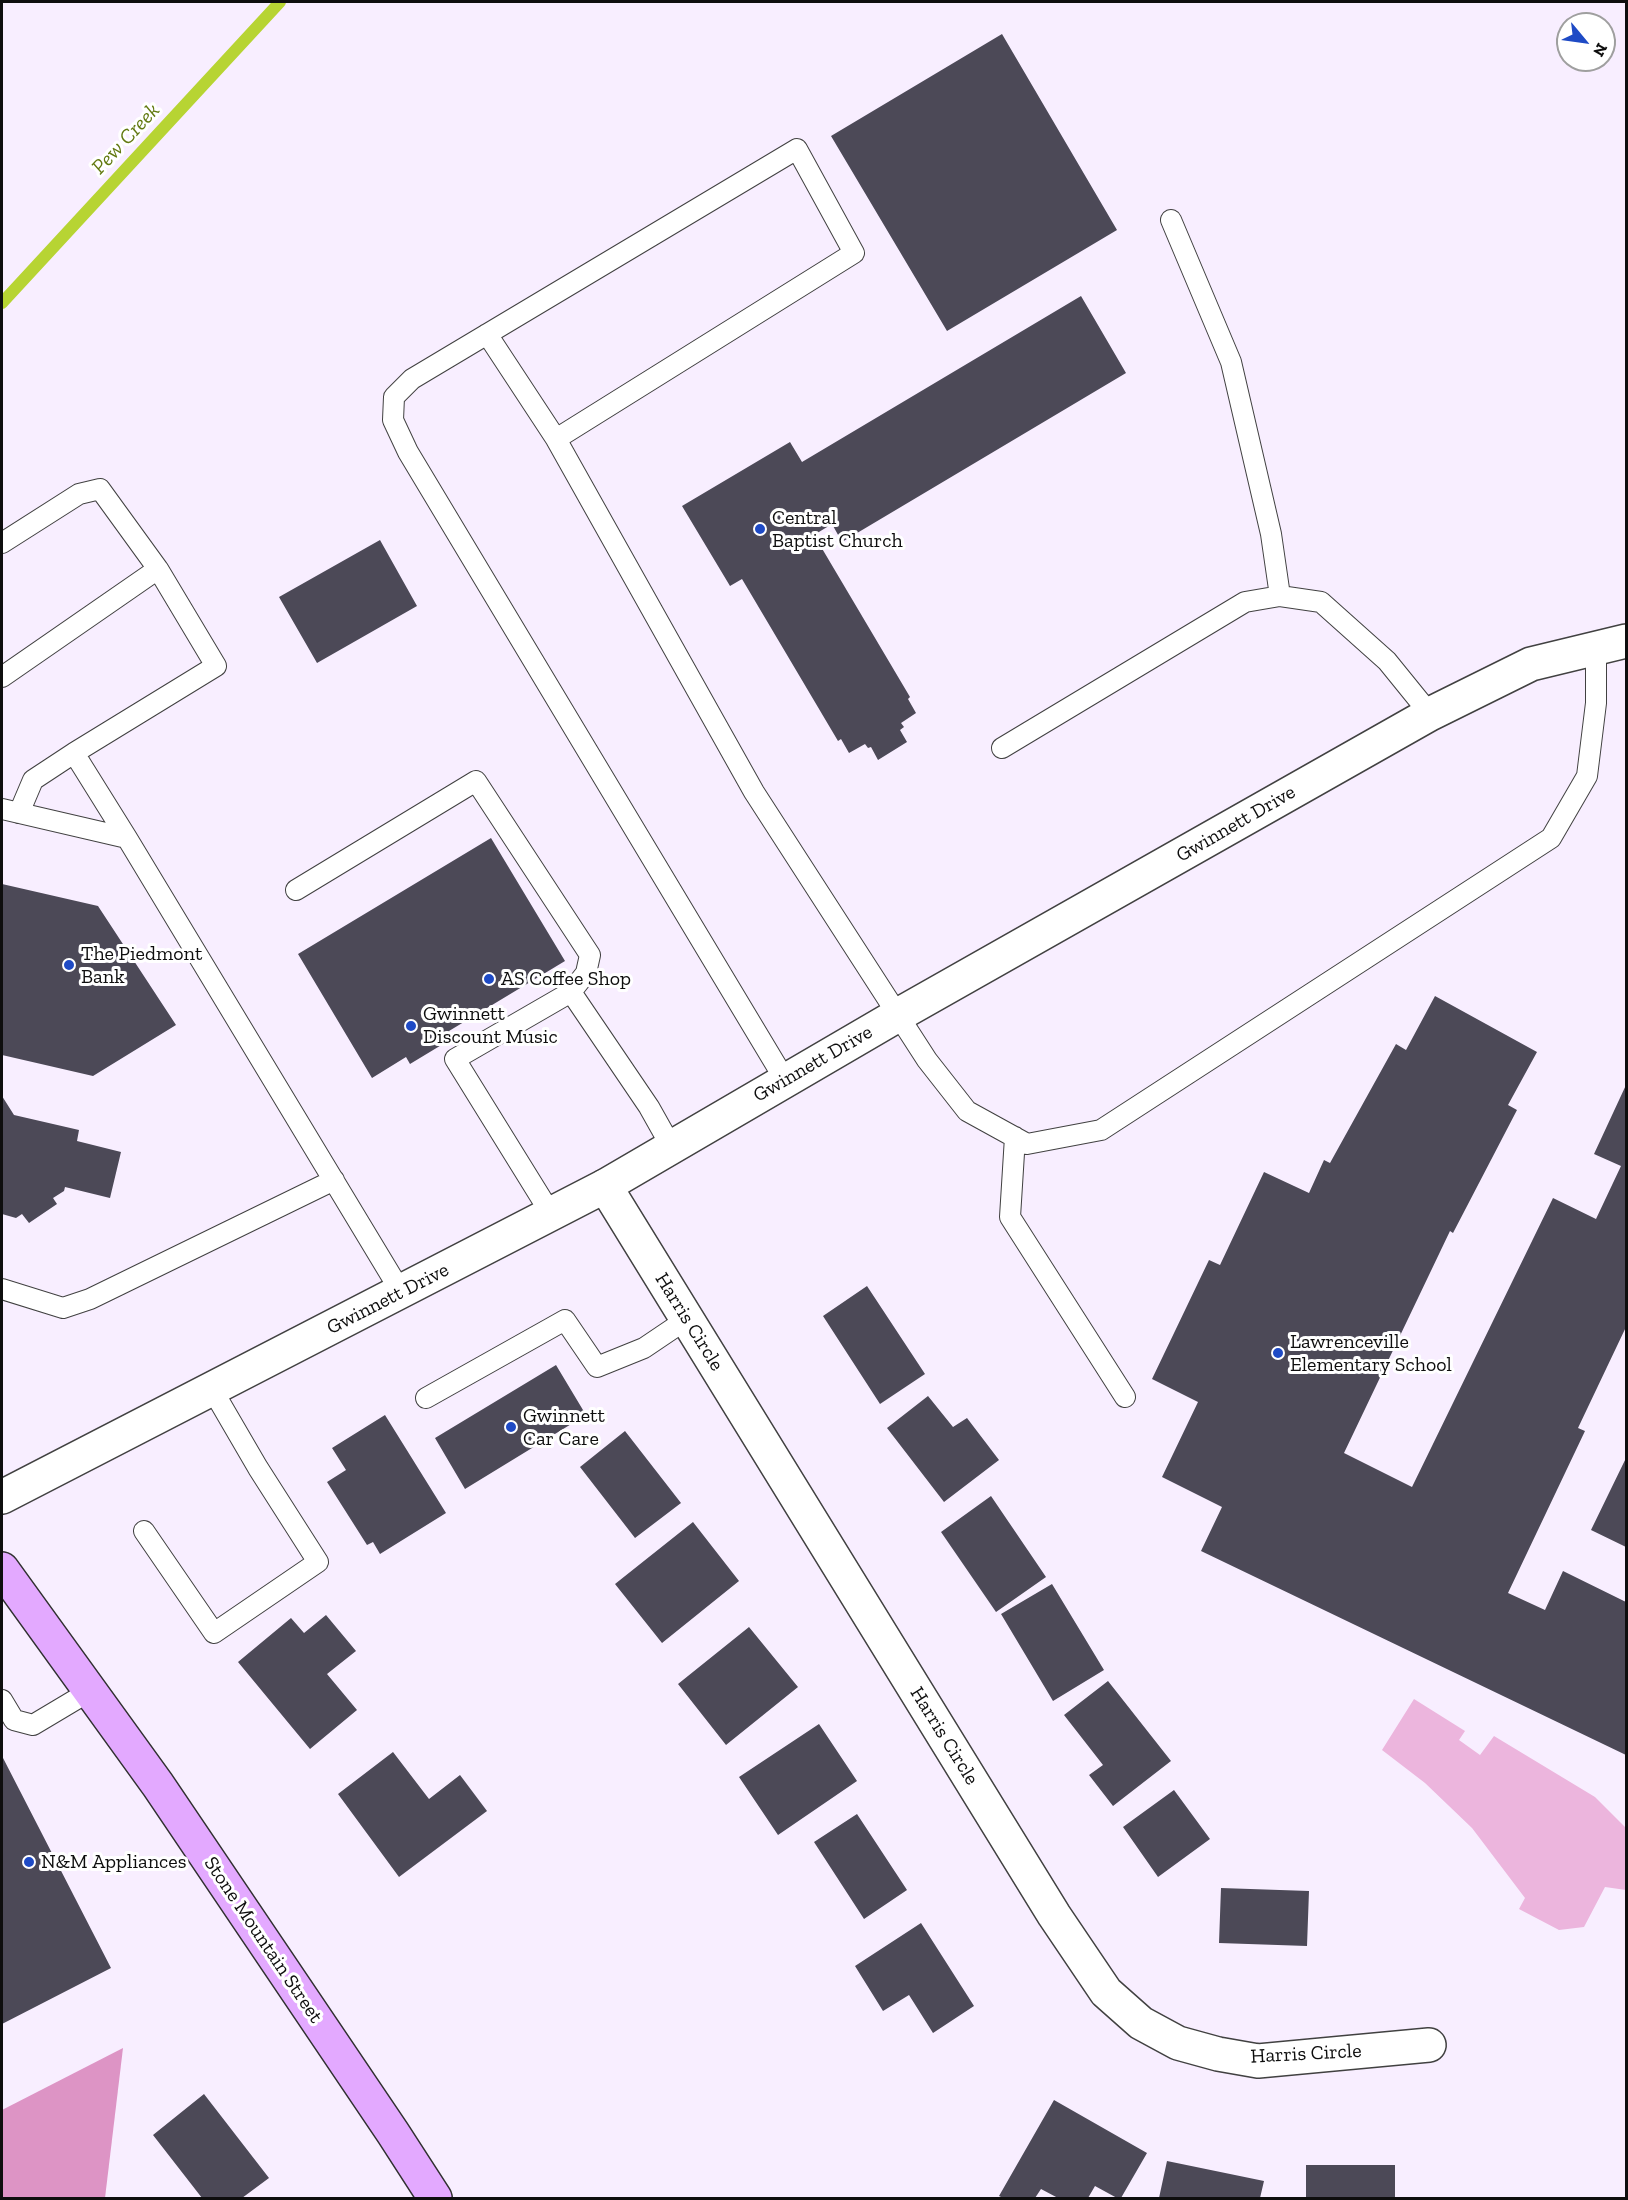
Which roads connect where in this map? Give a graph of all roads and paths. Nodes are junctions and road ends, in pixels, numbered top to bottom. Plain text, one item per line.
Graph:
1 (1171, 220) dead end
2 (487, 334) junction
3 (556, 439) junction
4 (2, 543) edge
5 (158, 569) junction
6 (1280, 596) junction
7 (1611, 644) edge
8 (2, 678) edge
9 (1430, 714) junction
10 (1002, 748) dead end
11 (74, 753) junction
12 (10, 811) edge
13 (127, 838) junction
14 (296, 890) dead end
15 (571, 992) junction
16 (898, 1015) junction
17 (785, 1080) junction
18 (1015, 1137) junction
19 (672, 1148) junction
20 (334, 1180) junction
21 (605, 1186) junction
22 (551, 1214) junction
23 (2, 1289) edge
24 (401, 1292) junction
25 (687, 1319) junction
26 (212, 1389) junction
27 (1125, 1397) dead end
28 (426, 1398) dead end
29 (2, 1497) edge
30 (144, 1531) dead end
31 (2, 1569) edge
32 (90, 1691) junction
33 (2, 1700) edge
34 (1429, 2045) dead end
35 (435, 2199) edge

1 - 6 lane
2 - 3 lane
2 - 3 lane
2 - 17 lane
3 - 16 lane
4 - 5 lane
5 - 8 lane
5 - 11 lane
6 - 9 lane
6 - 10 lane
7 - 9 street, Gwinnett Drive
7 - 18 lane
9 - 16 street, Gwinnett Drive
11 - 12 lane
11 - 13 lane
12 - 13 lane
13 - 20 lane
14 - 15 lane
15 - 19 lane
15 - 22 lane
16 - 17 street, Gwinnett Drive
16 - 18 lane
17 - 19 street, Gwinnett Drive
18 - 27 lane
19 - 21 street, Gwinnett Drive
20 - 23 lane
20 - 24 lane
21 - 22 street, Gwinnett Drive
21 - 25 street, Harris Circle
22 - 24 street, Gwinnett Drive
24 - 26 street, Gwinnett Drive
25 - 28 lane
25 - 34 street, Harris Circle
26 - 29 street, Gwinnett Drive
26 - 30 lane
31 - 32 main road, Stone Mountain Street
32 - 33 lane
32 - 35 main road, Stone Mountain Street

